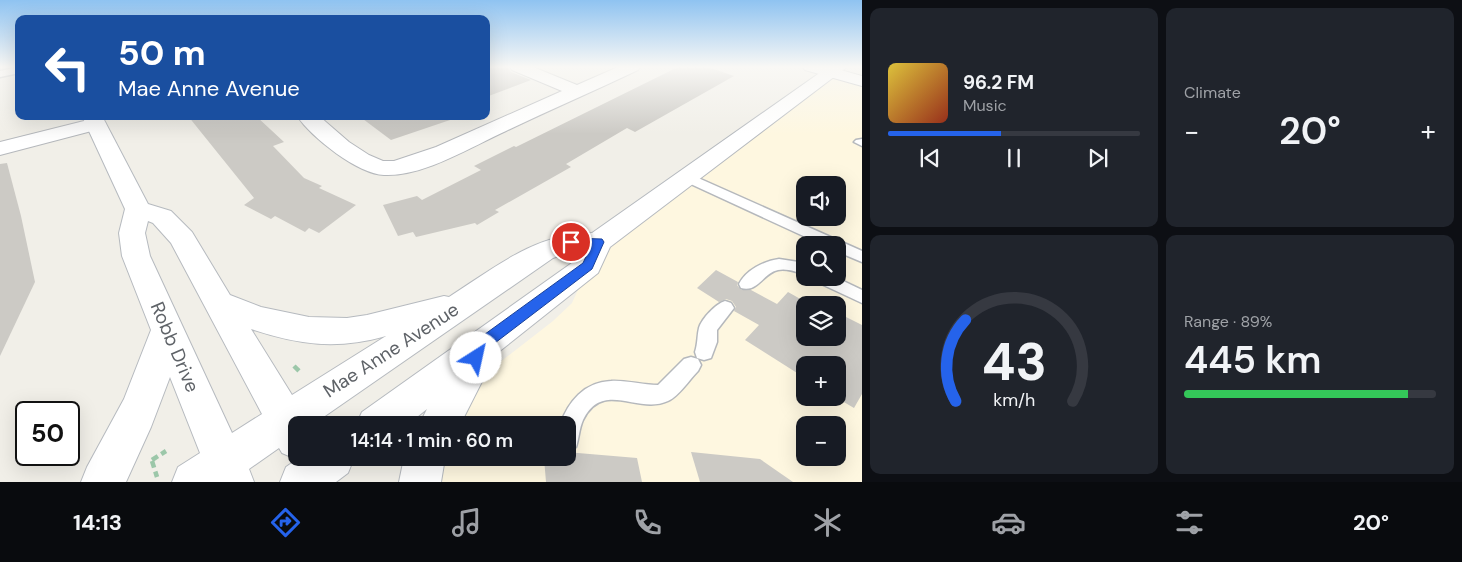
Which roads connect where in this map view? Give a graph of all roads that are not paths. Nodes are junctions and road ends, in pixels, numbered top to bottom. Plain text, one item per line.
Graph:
1 (573, 89) edge
2 (580, 89) edge
3 (808, 89) edge
4 (577, 91) junction
5 (94, 120) edge
6 (312, 120) edge
7 (0, 149) edge
8 (687, 177) junction
9 (138, 209) junction
10 (817, 236) edge
11 (598, 242) junction
12 (846, 249) edge
13 (862, 257) edge
14 (796, 266) edge
15 (746, 284) dead end
16 (839, 286) edge
17 (862, 297) edge
18 (219, 303) junction
19 (460, 304) junction
20 (725, 308) dead end
21 (168, 330) junction
22 (486, 342) junction
23 (349, 416) edge
24 (388, 416) edge
25 (444, 416) edge
26 (573, 416) edge
27 (288, 423) edge
28 (288, 461) edge
29 (424, 466) edge
30 (202, 475) edge
31 (102, 482) edge
32 (420, 482) edge

1 - 4 main road
2 - 4 main road
3 - 8 main road
4 - 6 main road
5 - 7 main road
5 - 9 main road
8 - 10 lane
8 - 11 main road
9 - 18 main road
9 - 21 main road, Robb Drive
11 - 19 main road, Mae Anne Avenue
11 - 22 main road
12 - 13 lane
14 - 15 lane
16 - 17 lane
18 - 19 main road
18 - 27 main road
19 - 23 main road, Mae Anne Avenue
20 - 26 lane
21 - 30 main road, Robb Drive
21 - 31 main road
22 - 24 main road
22 - 25 main road
28 - 30 main road, Mae Anne Avenue
29 - 32 main road

